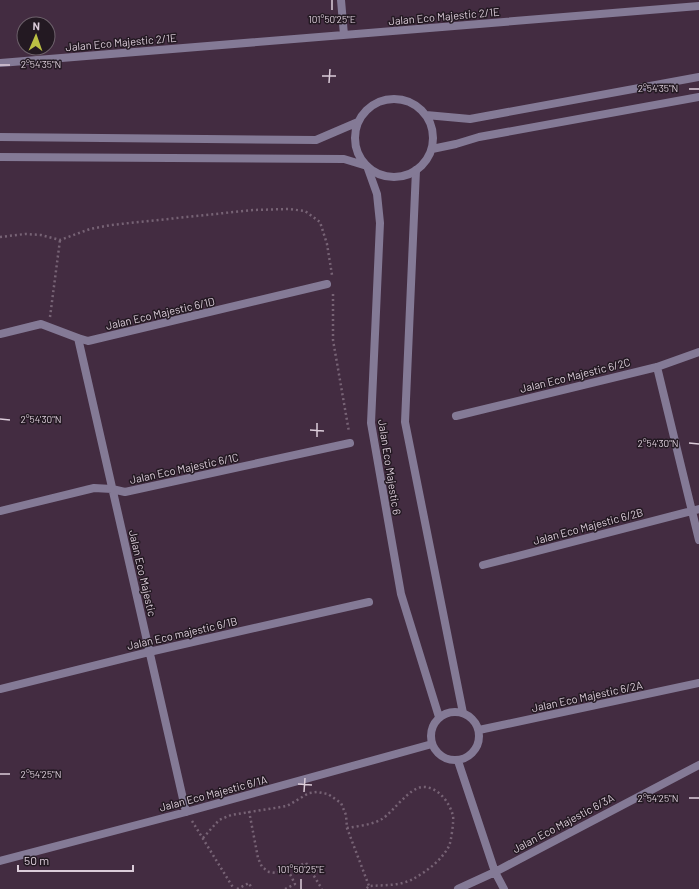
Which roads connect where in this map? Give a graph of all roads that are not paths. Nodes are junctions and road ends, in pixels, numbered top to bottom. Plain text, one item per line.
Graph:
1 (340, 0) edge
2 (699, 6) edge
3 (344, 35) junction
4 (0, 63) edge
5 (699, 77) edge
6 (699, 97) edge
7 (426, 115) junction
8 (358, 122) junction
9 (0, 137) edge
10 (432, 149) junction
11 (0, 157) edge
12 (367, 166) junction
13 (416, 170) junction
14 (330, 287) road end
15 (0, 334) edge
16 (78, 338) junction
17 (699, 352) edge
18 (656, 367) junction
19 (456, 416) dead end
20 (350, 443) road end
21 (112, 489) junction
22 (695, 510) edge
23 (0, 511) edge
24 (699, 540) edge
25 (483, 565) dead end
26 (369, 602) dead end
27 (149, 652) junction
28 (699, 683) edge
29 (0, 689) edge
30 (463, 713) junction
31 (439, 717) junction
32 (479, 730) junction
33 (432, 744) junction
34 (458, 761) junction
35 (699, 765) edge
36 (186, 812) junction
37 (0, 861) edge
38 (495, 872) junction
39 (458, 889) edge
40 (504, 889) edge

1 - 3 street
2 - 3 street, Jalan Eco Majestic 2/1E
3 - 4 street, Jalan Eco Majestic 2/1E
5 - 7 street
6 - 10 street
7 - 8 street
7 - 10 street
8 - 9 street
8 - 12 street
10 - 13 street
11 - 12 street
12 - 13 street
12 - 31 street, Jalan Eco Majestic 6
13 - 30 street, Jalan Eco Majestic 6
14 - 16 street, Jalan Eco Majestic 6/1D
15 - 16 street, Jalan Eco Majestic 6/1D
16 - 21 street, Jalan Eco Majestic
17 - 18 street, Jalan Eco Majestic 6/2C
18 - 19 street, Jalan Eco Majestic 6/2C
18 - 22 street
20 - 21 street, Jalan Eco Majestic 6/1C
21 - 23 street, Jalan Eco Majestic 6/1C
21 - 27 street, Jalan Eco Majestic
22 - 24 street
22 - 25 street, Jalan Eco Majestic 6/2B
26 - 27 street, Jalan Eco majestic 6/1B
27 - 29 street, Jalan Eco majestic 6/1B
27 - 36 street, Jalan Eco Majestic
28 - 32 street, Jalan Eco Majestic 6/2A
30 - 31 street
30 - 32 street
31 - 33 street
32 - 34 street
33 - 34 street
33 - 36 street, Jalan Eco Majestic 6/1A
34 - 38 street
35 - 38 street, Jalan Eco Majestic 6/3A
36 - 37 street, Jalan Eco Majestic 6/1A
38 - 39 street, Jalan Eco Majestic 6/3A
38 - 40 street

